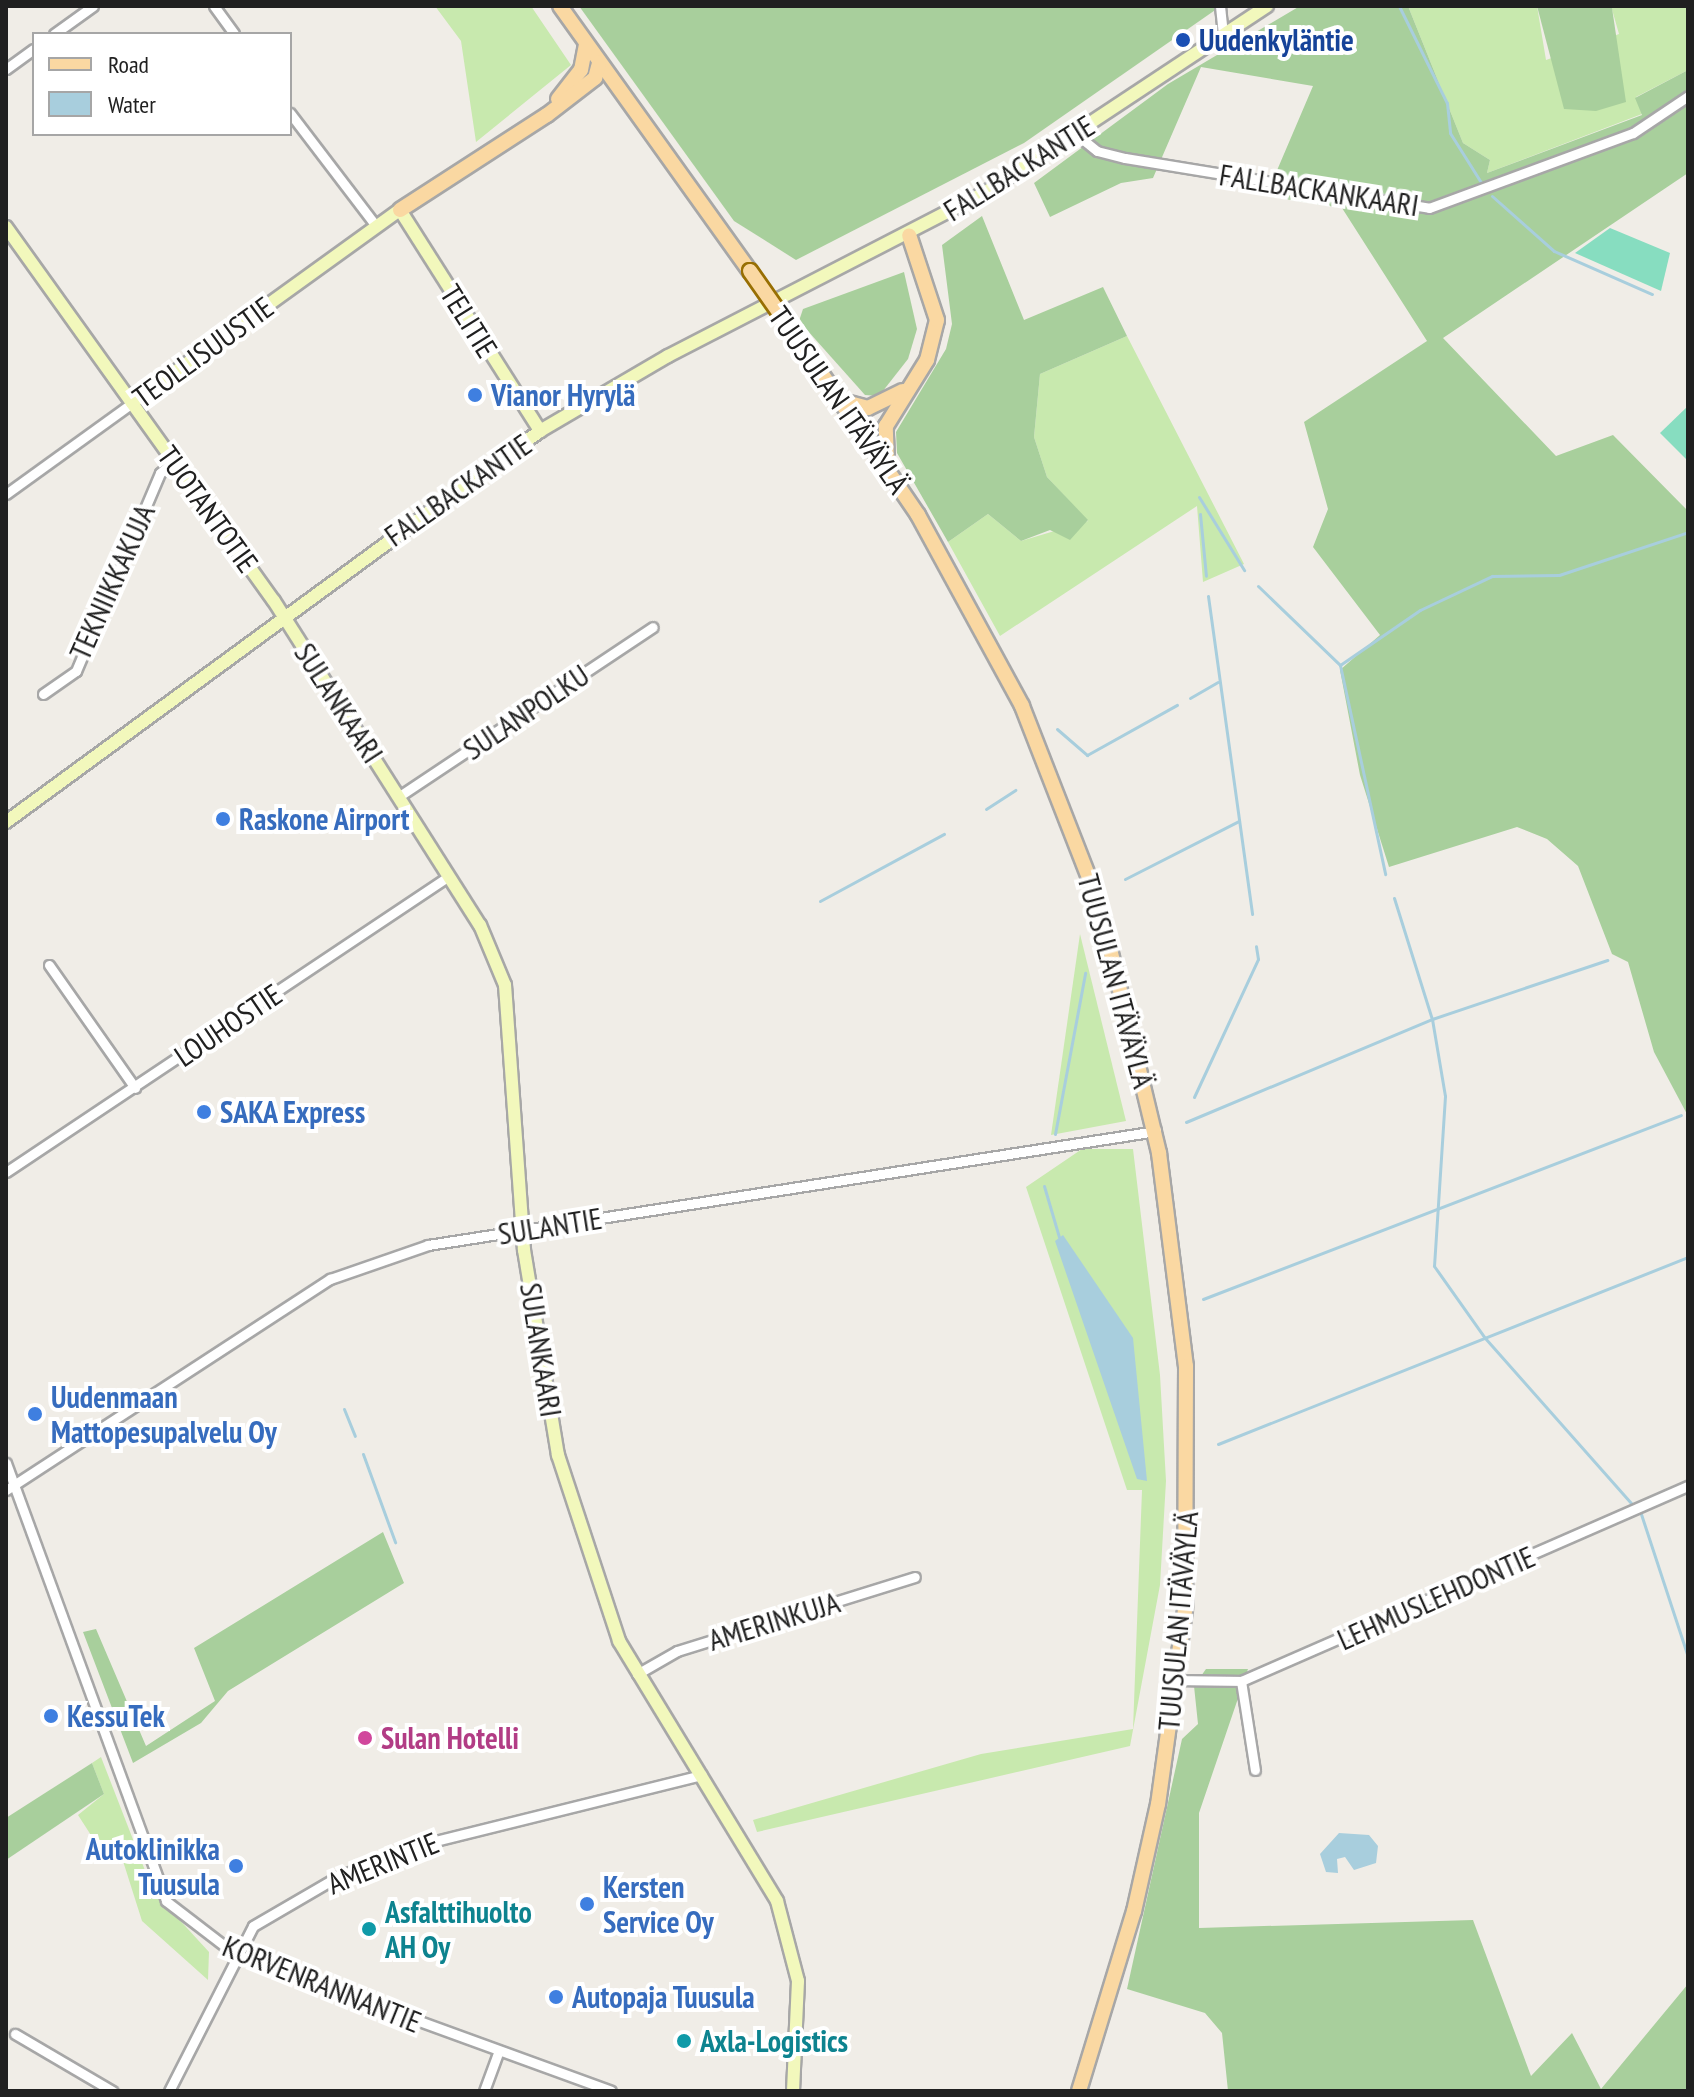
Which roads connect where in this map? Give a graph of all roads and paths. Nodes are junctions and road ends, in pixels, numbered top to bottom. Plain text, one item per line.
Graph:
1 (93, 6) edge
2 (214, 6) edge
3 (560, 6) edge
4 (1220, 6) edge
5 (1267, 6) edge
6 (57, 32) edge
7 (233, 32) edge
8 (1223, 34) junction
9 (586, 44) junction
10 (32, 50) edge
11 (599, 63) junction
12 (6, 69) edge
13 (1688, 96) edge
14 (624, 97) junction
15 (292, 116) edge
16 (1076, 134) junction
17 (502, 145) junction
18 (400, 210) junction
19 (376, 226) junction
20 (6, 227) edge
21 (909, 235) junction
22 (904, 391) junction
23 (840, 400) junction
24 (132, 403) junction
25 (540, 431) junction
26 (172, 463) junction
27 (888, 468) junction
28 (6, 494) edge
29 (283, 615) junction
30 (653, 627) dead end
31 (43, 694) dead end
32 (398, 797) junction
33 (6, 822) edge
34 (449, 876) junction
35 (49, 965) dead end
36 (135, 1088) junction
37 (1156, 1131) junction
38 (6, 1172) edge
39 (525, 1230) junction
40 (6, 1463) edge
41 (1688, 1486) edge
42 (10, 1487) edge
43 (915, 1577) dead end
44 (637, 1674) junction
45 (1177, 1680) junction
46 (1241, 1681) junction
47 (1255, 1770) dead end
48 (702, 1775) junction
49 (235, 1954) junction
50 (15, 2034) dead end
51 (498, 2053) junction
52 (112, 2091) edge
53 (169, 2091) edge
54 (484, 2091) edge
55 (611, 2091) edge
56 (793, 2091) edge
57 (1079, 2091) edge

1 - 6 street
2 - 7 street
3 - 9 main road, TUUSULAN ITÄVÄYLÄ
4 - 8 street
5 - 8 street, FALLBACKANTIE
8 - 16 street, FALLBACKANTIE
9 - 11 main road, TUUSULAN ITÄVÄYLÄ
9 - 17 main road
10 - 12 street
11 - 14 main road, TUUSULAN ITÄVÄYLÄ
11 - 17 main road
13 - 16 street, FALLBACKANKAARI
14 - 17 main road
14 - 23 main road, TUUSULAN ITÄVÄYLÄ, bridge
15 - 19 street
16 - 21 street, FALLBACKANTIE
17 - 18 main road
18 - 19 street, TEOLLISUUSTIE
18 - 25 street, TELITIE
19 - 24 street, TEOLLISUUSTIE
20 - 24 street, TUOTANTOTIE
21 - 22 main road
21 - 25 street, FALLBACKANTIE
22 - 23 main road
22 - 27 main road
23 - 27 main road, TUUSULAN ITÄVÄYLÄ
24 - 26 street, TUOTANTOTIE
24 - 28 street, TEOLLISUUSTIE
25 - 29 street, FALLBACKANTIE
26 - 29 street, TUOTANTOTIE
26 - 31 street, TEKNIIKKAKUJA
27 - 37 main road, TUUSULAN ITÄVÄYLÄ
29 - 32 street, SULANKAARI
29 - 33 street, FALLBACKANTIE
30 - 32 street, SULANPOLKU
32 - 34 street, SULANKAARI
34 - 36 street, LOUHOSTIE
34 - 39 street, SULANKAARI
35 - 36 street
36 - 38 street, LOUHOSTIE
37 - 39 street, SULANTIE
37 - 45 main road, TUUSULAN ITÄVÄYLÄ
39 - 42 street, SULANTIE
39 - 44 street, SULANKAARI
40 - 42 street, KORVENRANNANTIE
41 - 46 street, LEHMUSLEHDONTIE
42 - 49 street, KORVENRANNANTIE
43 - 44 street, AMERINKUJA
44 - 48 street, SULANKAARI
45 - 46 street, LEHMUSLEHDONTIE
45 - 57 main road, TUUSULAN ITÄVÄYLÄ
46 - 47 street
48 - 49 street, AMERINTIE
48 - 56 street, SULANKAARI
49 - 51 street, KORVENRANNANTIE
49 - 53 street, AMERINTIE
50 - 52 street
51 - 54 street
51 - 55 street, KORVENRANNANTIE

